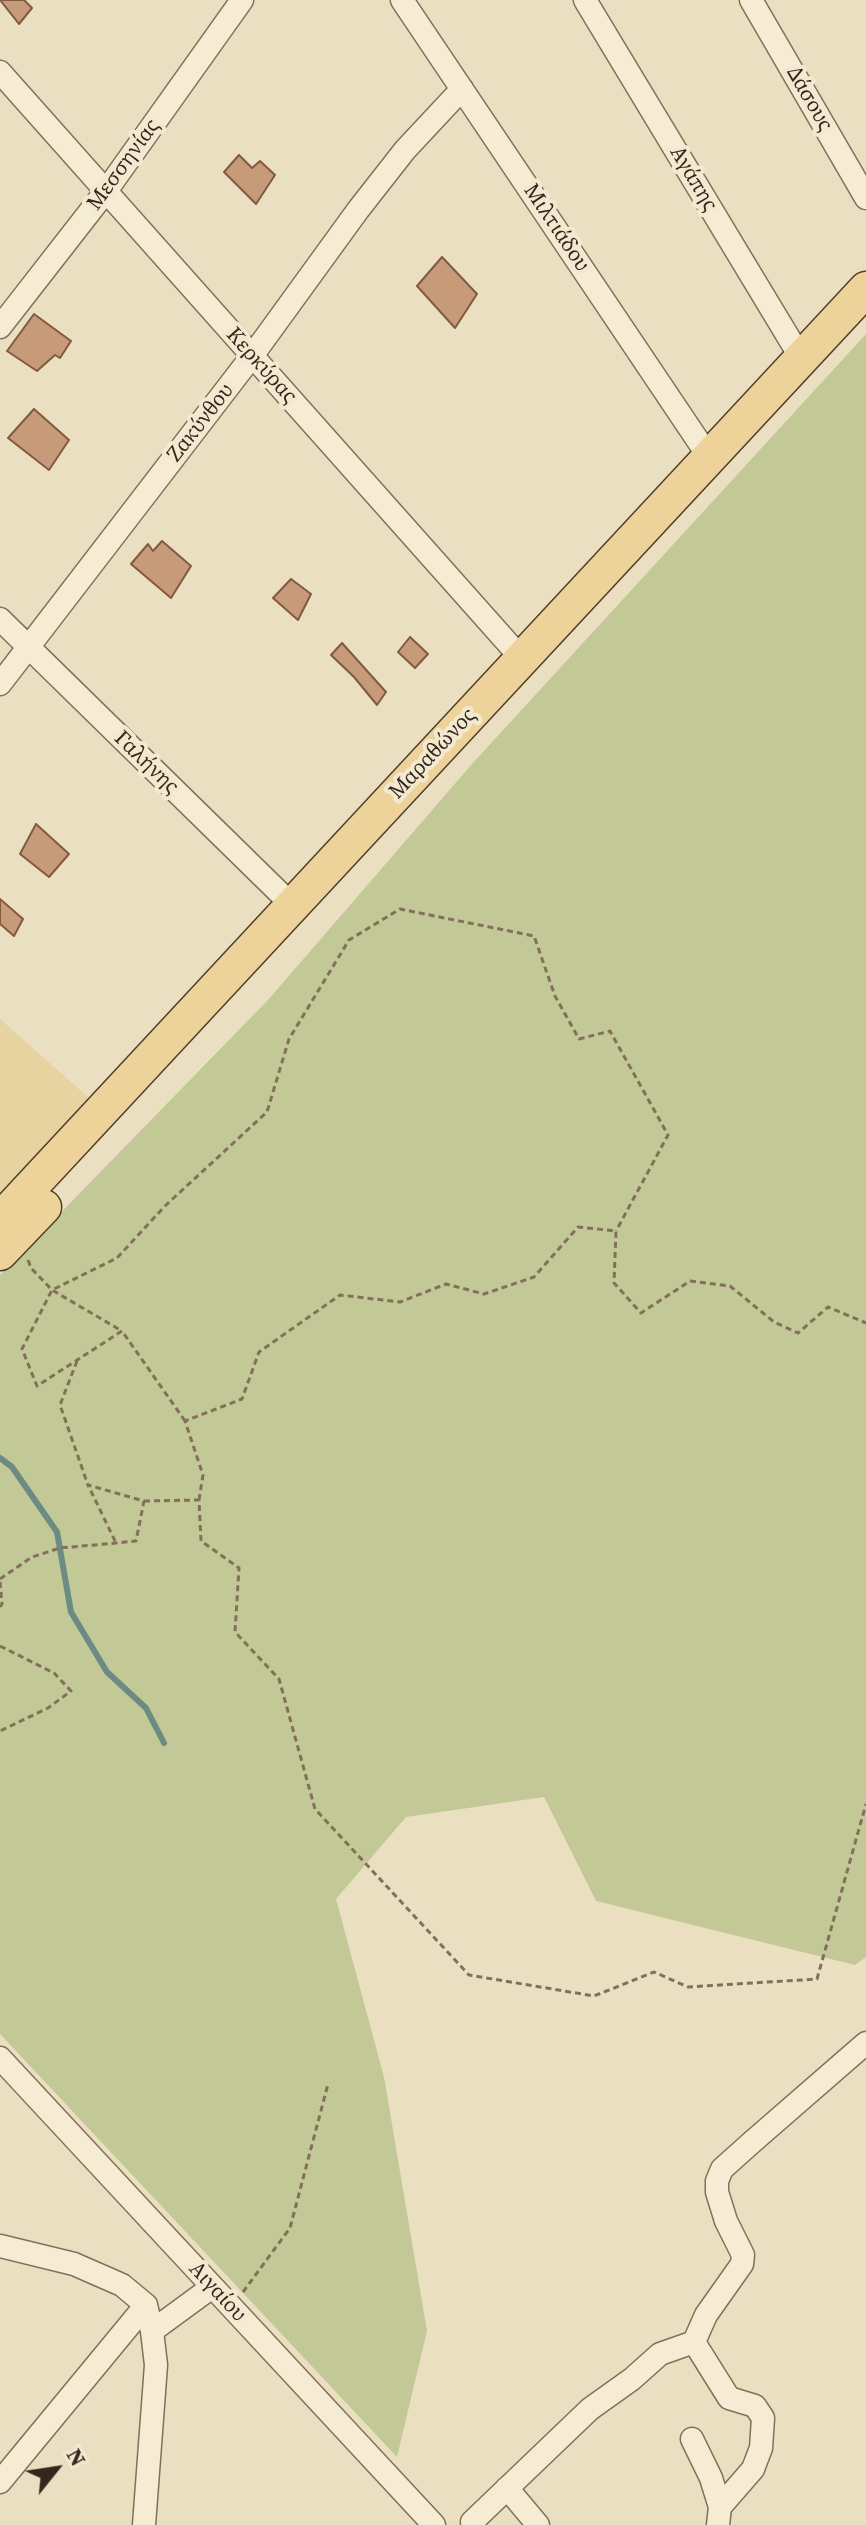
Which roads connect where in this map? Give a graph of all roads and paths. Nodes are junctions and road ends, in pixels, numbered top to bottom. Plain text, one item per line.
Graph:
1 (242, 0) edge
2 (402, 0) edge
3 (585, 0) edge
4 (751, 0) edge
5 (0, 72) edge
6 (462, 89) junction
7 (106, 191) junction
8 (866, 198) edge
9 (866, 289) edge
10 (866, 323) edge
11 (0, 327) edge
12 (252, 356) junction
13 (801, 358) junction
14 (709, 457) junction
15 (0, 619) edge
16 (28, 648) junction
17 (522, 659) junction
18 (0, 684) edge
19 (292, 905) junction
20 (4, 1228) edge
21 (616, 1231) junction
22 (52, 1290) junction
23 (866, 1323) edge
24 (122, 1331) junction
25 (77, 1361) junction
26 (185, 1421) junction
27 (88, 1485) junction
28 (199, 1500) junction
29 (144, 1501) junction
30 (116, 1543) junction
31 (0, 1581) edge
32 (0, 1607) edge
33 (0, 1646) edge
34 (0, 1731) edge
35 (866, 1804) edge
36 (866, 2043) edge
37 (0, 2058) edge
38 (328, 2084) dead end
39 (0, 2246) edge
40 (212, 2287) junction
41 (146, 2305) junction
42 (231, 2308) junction
43 (152, 2331) junction
44 (694, 2342) junction
45 (692, 2439) dead end
46 (0, 2482) edge
47 (507, 2488) junction
48 (719, 2516) edge
49 (472, 2522) dead end
50 (144, 2525) edge
51 (434, 2525) edge
52 (538, 2525) edge

1 - 7 street, Μεσσηνίας
2 - 6 street, Μιλτιάδου
3 - 13 street, Αγάπης
4 - 8 street, Δάσους
5 - 7 street, Κερκύρας
6 - 12 street, Ζακύνθου
6 - 14 street, Μιλτιάδου
7 - 11 street, Μεσσηνίας
7 - 12 street, Κερκύρας
9 - 13 main road, Μαραθώνος
10 - 20 main road, Μαραθώνος
12 - 16 street, Ζακύνθου
12 - 17 street, Κερκύρας
13 - 14 main road, Μαραθώνος
14 - 17 main road, Μαραθώνος
15 - 16 street, Γαλήνης
16 - 18 street, Ζακύνθου
16 - 19 street, Γαλήνης
17 - 19 main road, Μαραθώνος
19 - 20 main road, Μαραθώνος
20 - 22 path
21 - 22 path
21 - 23 path
21 - 26 path
22 - 24 path
22 - 25 path
24 - 25 path
24 - 26 path
25 - 27 path
26 - 28 path
27 - 29 path
27 - 30 path
28 - 29 path
28 - 35 path
29 - 30 path
30 - 31 path
31 - 32 path
33 - 34 path
36 - 44 street
37 - 40 street, Αιγαίου
38 - 42 path
39 - 41 street
40 - 42 street, Αιγαίου
40 - 43 street
41 - 43 street
41 - 46 street
42 - 51 street, Αιγαίου
43 - 50 street
44 - 47 street
44 - 48 street
45 - 48 street
47 - 49 street
47 - 52 street

